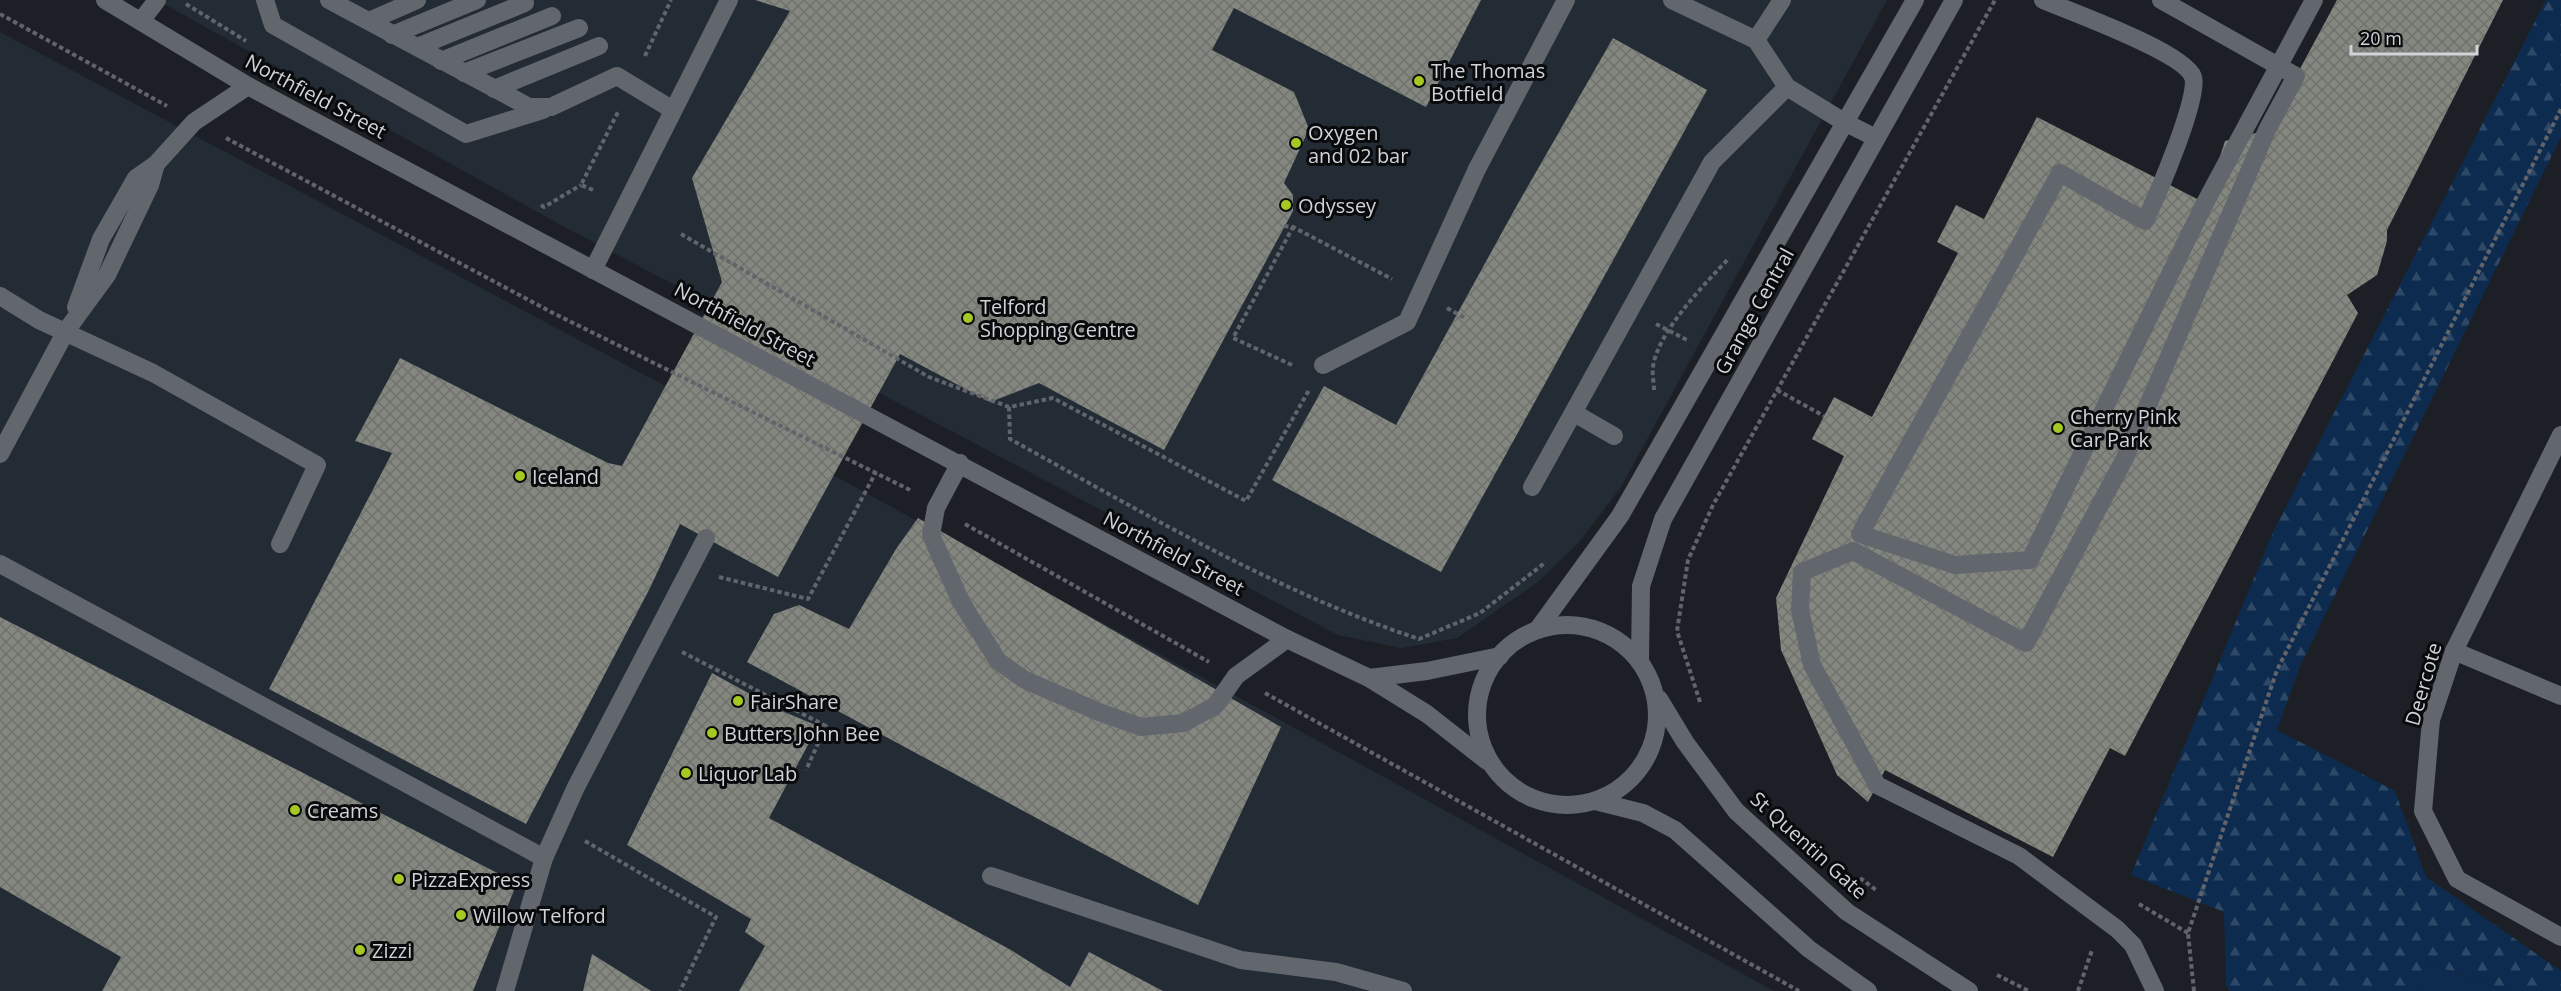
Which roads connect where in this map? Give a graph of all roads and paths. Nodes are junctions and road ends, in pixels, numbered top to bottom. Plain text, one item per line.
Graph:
1 (105, 0) edge
2 (157, 0) edge
3 (265, 0) edge
4 (417, 0) edge
5 (477, 0) edge
6 (729, 0) edge
7 (1566, 0) edge
8 (1672, 0) edge
9 (1782, 0) edge
10 (1915, 0) edge
11 (1954, 0) edge
12 (2043, 0) edge
13 (2161, 0) edge
14 (2314, 0) edge
15 (340, 2) edge
16 (525, 3) dead end
17 (0, 14) edge
18 (552, 16) dead end
19 (141, 21) junction
20 (369, 21) junction
21 (579, 28) dead end
22 (392, 34) junction
23 (1756, 40) junction
24 (599, 46) dead end
25 (417, 47) junction
26 (441, 61) junction
27 (464, 73) junction
28 (248, 86) junction
29 (1787, 87) junction
30 (494, 89) junction
31 (551, 107) junction
32 (2561, 109) edge
33 (673, 110) junction
34 (194, 122) junction
35 (1844, 122) junction
36 (1876, 138) junction
37 (1284, 226) dead end
38 (1293, 227) junction
39 (681, 234) dead end
40 (1737, 250) dead end
41 (593, 270) junction
42 (1394, 280) dead end
43 (0, 296) edge
44 (1444, 307) dead end
45 (1465, 318) dead end
46 (66, 331) junction
47 (1320, 370) junction
48 (1654, 398) dead end
49 (1009, 407) junction
50 (1574, 413) junction
51 (2561, 435) edge
52 (1614, 436) dead end
53 (0, 454) edge
54 (960, 463) junction
55 (876, 472) junction
56 (1532, 487) dead end
57 (936, 508) junction
58 (706, 538) dead end
59 (280, 544) dead end
60 (1548, 560) dead end
61 (0, 564) edge
62 (690, 570) junction
63 (1538, 629) junction
64 (654, 638) junction
65 (1287, 639) junction
66 (2454, 651) junction
67 (1500, 656) junction
68 (1640, 660) junction
69 (1236, 676) junction
70 (1369, 678) junction
71 (1656, 695) junction
72 (2561, 696) edge
73 (1487, 761) junction
74 (806, 770) dead end
75 (1595, 801) junction
76 (558, 826) junction
77 (544, 858) junction
78 (991, 876) dead end
79 (2561, 937) edge
80 (505, 991) edge
81 (680, 991) edge
82 (1403, 991) edge
83 (1799, 991) edge
84 (1868, 991) edge
85 (1969, 991) edge
86 (2155, 991) edge
87 (2194, 991) edge

1 - 19 street, Northfield Street
2 - 19 street
3 - 31 street
4 - 20 street
5 - 22 street
6 - 33 street
7 - 47 street
8 - 23 street
9 - 23 street
10 - 35 street, Grange Central
11 - 36 street, Grange Central
12 - 14 street
13 - 86 street
15 - 20 street
16 - 25 street
17 - 34 path
18 - 26 street
19 - 28 street, Northfield Street
20 - 22 street
21 - 27 street
22 - 25 street
23 - 29 street
24 - 30 street
25 - 26 street
26 - 27 street
27 - 30 street
28 - 34 street
28 - 41 street, Northfield Street
29 - 35 street
29 - 50 street
30 - 31 street
31 - 33 street
32 - 87 path
33 - 41 street
34 - 46 street
34 - 55 path
35 - 36 street
35 - 63 street, Grange Central
36 - 68 street, Grange Central
37 - 38 path
38 - 42 path
38 - 47 path
39 - 49 path
40 - 48 path
41 - 54 street, Northfield Street
43 - 46 street
44 - 45 path
46 - 53 street
46 - 59 street
47 - 49 path
49 - 60 path
50 - 52 street
50 - 56 street
51 - 66 street, Deercote
54 - 57 street
54 - 65 street, Northfield Street
55 - 57 path
55 - 62 path
57 - 69 path
57 - 69 street
58 - 62 street
61 - 77 street
62 - 64 street
63 - 67 street
63 - 68 street
64 - 74 path
64 - 76 street
65 - 69 street
65 - 70 street, Northfield Street
66 - 72 street
66 - 79 street, Deercote
67 - 70 street
67 - 73 street
68 - 71 street
69 - 83 path
70 - 73 street, Northfield Street
71 - 75 street
71 - 85 street, St Quentin Gate
73 - 75 street
75 - 84 street
76 - 77 street
76 - 81 path
77 - 80 street
78 - 82 street

